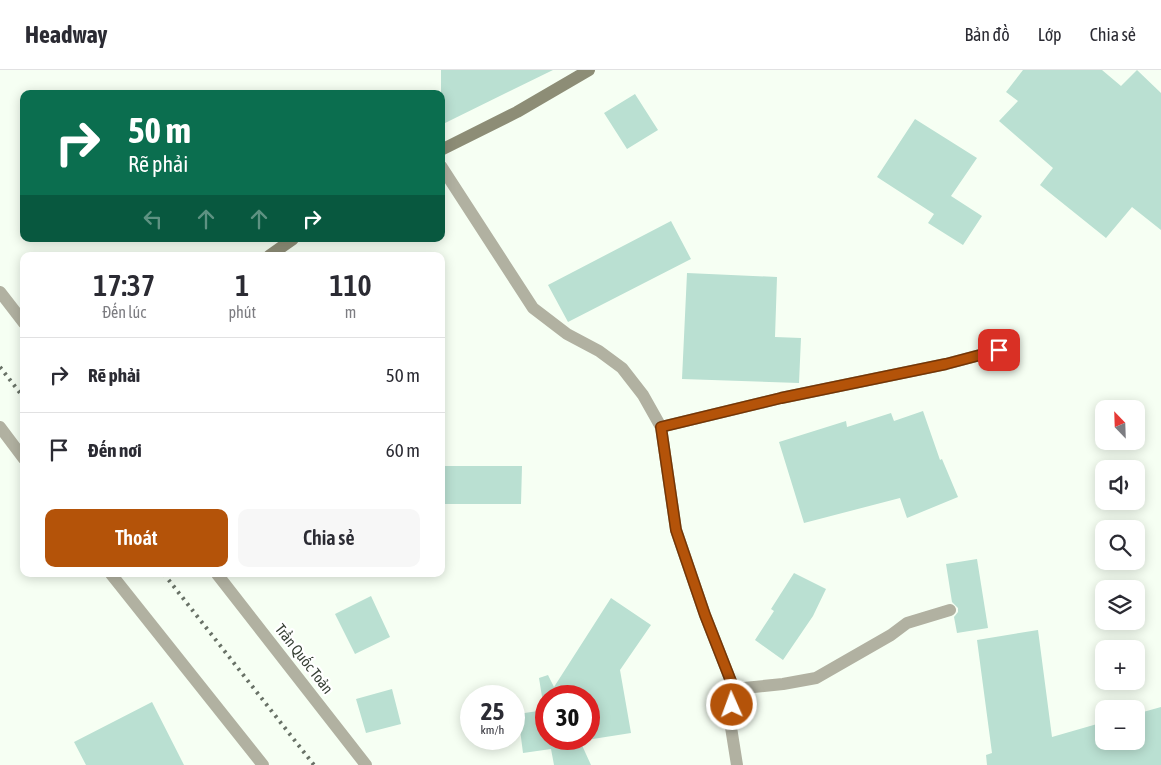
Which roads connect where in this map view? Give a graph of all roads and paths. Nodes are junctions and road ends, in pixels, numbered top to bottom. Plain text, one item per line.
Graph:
1 (589, 70) edge
2 (445, 148) edge
3 (445, 172) edge
4 (289, 242) edge
5 (275, 252) edge
6 (0, 292) edge
7 (20, 318) edge
8 (999, 350) dead end
9 (0, 427) edge
10 (661, 427) junction
11 (20, 454) edge
12 (113, 577) edge
13 (219, 577) edge
14 (950, 610) dead end
15 (734, 689) junction
16 (263, 765) edge
17 (366, 765) edge
18 (737, 765) edge

1 - 2 street
3 - 10 street
4 - 5 street
6 - 7 street
8 - 10 street
9 - 11 street
10 - 15 street
12 - 16 street
13 - 17 street, Trần Quốc Toản
14 - 15 street
15 - 18 street

